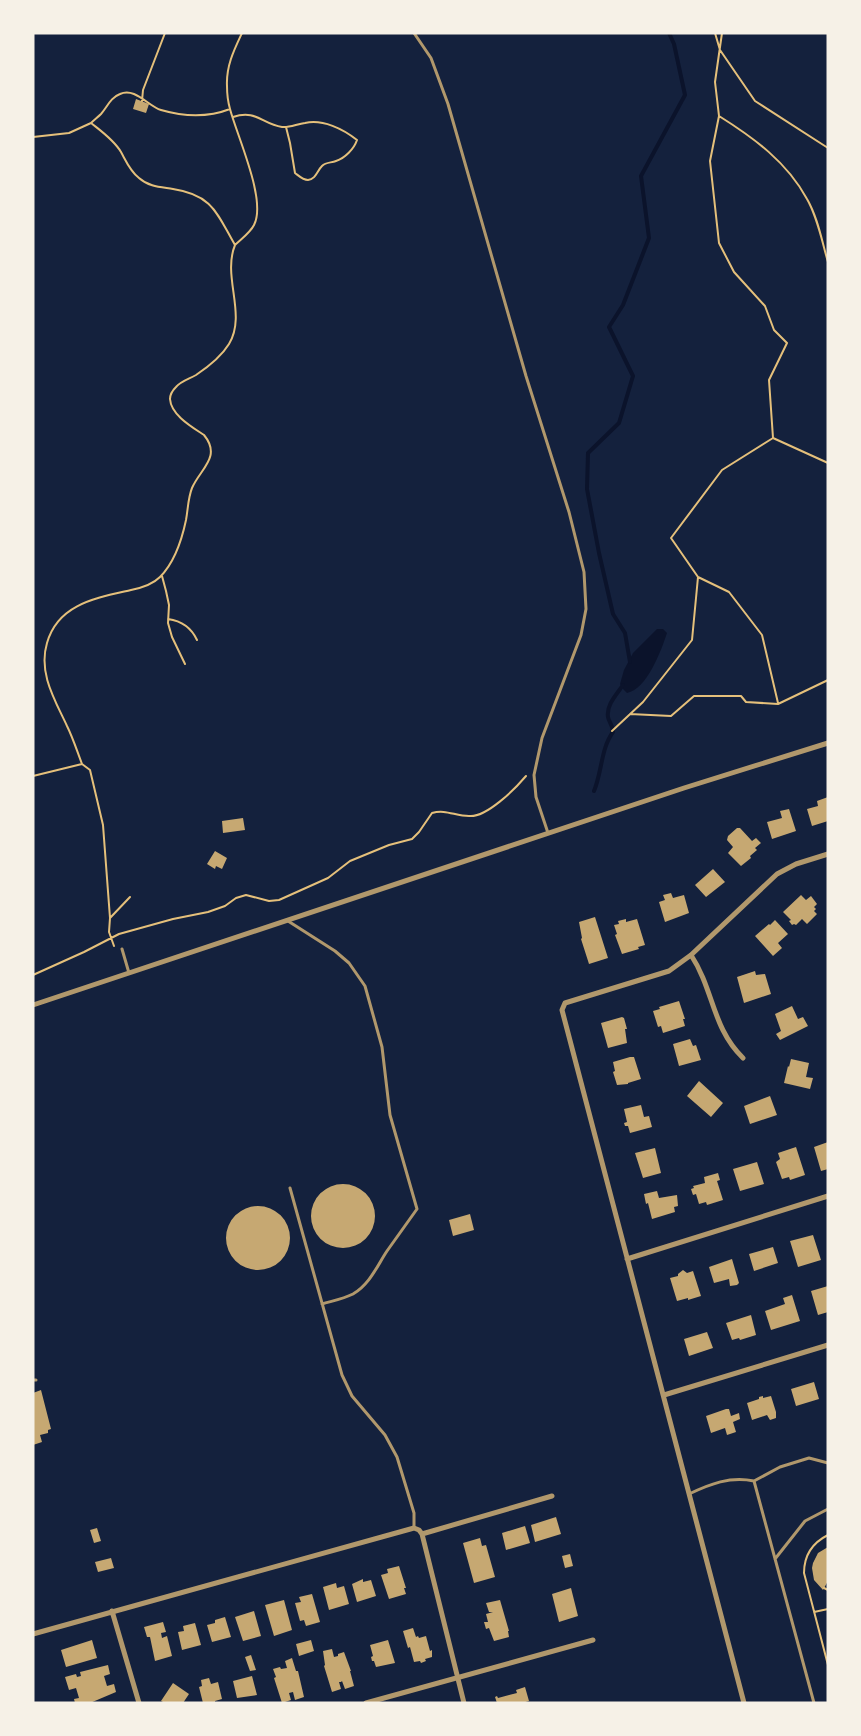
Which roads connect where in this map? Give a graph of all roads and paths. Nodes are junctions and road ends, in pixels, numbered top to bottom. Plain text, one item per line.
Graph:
1 (165, 33) edge
2 (242, 33) edge
3 (414, 33) edge
4 (715, 33) edge
5 (722, 33) edge
6 (720, 50) junction
7 (142, 100) junction
8 (230, 109) junction
9 (719, 116) junction
10 (233, 117) junction
11 (91, 123) junction
12 (286, 127) junction
13 (33, 137) edge
14 (828, 148) edge
15 (235, 245) junction
16 (828, 262) edge
17 (773, 438) junction
18 (828, 463) edge
19 (162, 576) junction
20 (698, 577) junction
21 (168, 619) junction
22 (197, 640) dead end
23 (185, 663) dead end
24 (828, 680) edge
25 (778, 704) junction
26 (630, 714) junction
27 (612, 731) dead end
28 (828, 743) edge
29 (82, 764) junction
30 (535, 765) junction
31 (33, 776) edge
32 (549, 834) junction
33 (828, 854) edge
34 (130, 897) dead end
35 (110, 918) junction
36 (288, 921) junction
37 (111, 938) junction
38 (122, 949) dead end
39 (116, 951) dead end
40 (691, 955) junction
41 (129, 973) junction
42 (33, 975) edge
43 (33, 1005) edge
44 (743, 1058) dead end
45 (290, 1188) dead end
46 (828, 1196) edge
47 (627, 1259) junction
48 (322, 1304) junction
49 (828, 1345) edge
50 (663, 1395) junction
51 (828, 1463) edge
52 (754, 1481) junction
53 (689, 1494) junction
54 (552, 1496) dead end
55 (828, 1509) edge
56 (418, 1531) junction
57 (828, 1535) edge
58 (775, 1559) junction
59 (824, 1588) dead end
60 (828, 1590) edge
61 (828, 1609) edge
62 (112, 1611) junction
63 (814, 1612) junction
64 (33, 1634) edge
65 (593, 1640) dead end
66 (828, 1665) edge
67 (458, 1678) junction
68 (139, 1703) edge
69 (366, 1703) edge
70 (464, 1703) edge
71 (744, 1703) edge
72 (814, 1703) edge

1 - 7 path
2 - 8 path
3 - 30 lane
4 - 6 path
5 - 6 path
6 - 9 path
6 - 14 path
7 - 8 path
7 - 11 path
8 - 10 path
9 - 16 path
9 - 17 path
10 - 12 path
10 - 15 path
11 - 13 path
11 - 15 path
12 - 12 path
15 - 19 path
17 - 18 path
17 - 20 path
19 - 21 path
19 - 29 path
20 - 25 path
20 - 26 path
21 - 22 path
21 - 23 path
24 - 25 path
25 - 26 path
26 - 27 path
28 - 32 street
29 - 31 path
29 - 35 path
30 - 32 lane
30 - 37 path
32 - 36 street
33 - 40 street
34 - 35 path
35 - 37 path
36 - 41 street
36 - 48 lane
37 - 39 path
37 - 42 path
38 - 41 lane
40 - 44 street
40 - 47 street
41 - 43 street
45 - 48 lane
46 - 47 street
47 - 50 street
48 - 56 lane
49 - 50 street
50 - 53 street
51 - 52 lane
52 - 53 lane
52 - 58 lane
53 - 71 street
54 - 56 street
55 - 58 lane
56 - 62 street
56 - 67 street
57 - 63 path
58 - 72 lane
59 - 60 path
61 - 63 path
62 - 64 street
62 - 68 street
63 - 66 path
65 - 67 street
67 - 69 street
67 - 70 street

